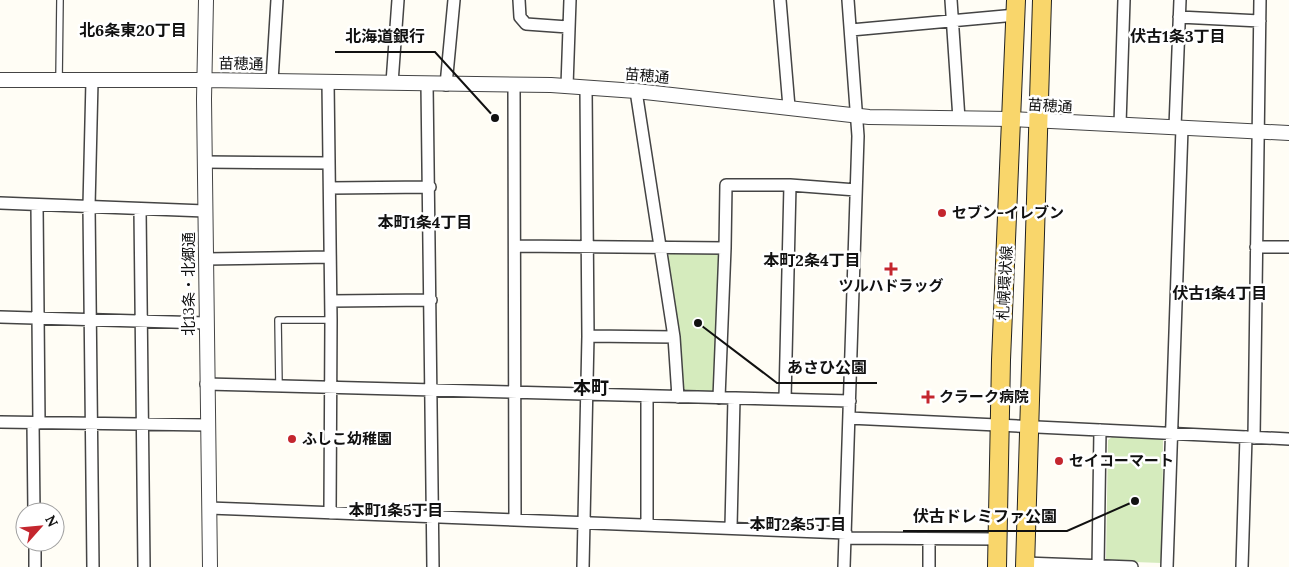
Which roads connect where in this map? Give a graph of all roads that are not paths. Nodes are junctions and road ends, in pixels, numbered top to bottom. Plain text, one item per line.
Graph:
1 (60, 0) edge
2 (206, 0) edge
3 (278, 0) edge
4 (398, 0) edge
5 (454, 0) edge
6 (519, 0) edge
7 (570, 0) edge
8 (780, 0) edge
9 (848, 0) edge
10 (951, 0) edge
11 (1042, 0) edge
12 (1124, 0) edge
13 (1180, 0) edge
14 (1260, 0) edge
15 (1016, 7) edge
16 (1179, 17) junction
17 (953, 20) junction
18 (1260, 21) junction
19 (568, 27) junction
20 (850, 30) junction
21 (0, 80) edge
22 (59, 80) junction
23 (204, 80) junction
24 (92, 81) junction
25 (272, 81) junction
26 (328, 82) junction
27 (392, 83) junction
28 (428, 84) junction
29 (446, 84) junction
30 (514, 86) junction
31 (567, 86) junction
32 (586, 88) junction
33 (636, 91) junction
34 (789, 107) junction
35 (858, 115) junction
36 (959, 119) junction
37 (1011, 119) junction
38 (1039, 122) junction
39 (1120, 124) junction
40 (1179, 128) junction
41 (1258, 132) junction
42 (1289, 133) edge
43 (204, 162) junction
44 (329, 163) junction
45 (790, 185) junction
46 (430, 187) junction
47 (330, 188) junction
48 (856, 190) junction
49 (0, 203) edge
50 (37, 204) junction
51 (89, 206) junction
52 (140, 210) junction
53 (205, 211) junction
54 (515, 246) junction
55 (588, 246) junction
56 (662, 247) junction
57 (1256, 247) junction
58 (1289, 247) edge
59 (726, 248) junction
60 (330, 257) junction
61 (206, 258) junction
62 (431, 300) junction
63 (331, 301) junction
64 (0, 317) edge
65 (37, 318) junction
66 (89, 320) junction
67 (331, 320) junction
68 (141, 322) junction
69 (206, 323) junction
70 (588, 336) junction
71 (674, 337) junction
72 (206, 384) junction
73 (279, 386) junction
74 (331, 389) junction
75 (432, 391) junction
76 (515, 392) junction
77 (587, 394) junction
78 (647, 397) junction
79 (678, 397) junction
80 (719, 398) junction
81 (734, 398) junction
82 (785, 399) junction
83 (850, 401) junction
84 (849, 418) junction
85 (0, 422) edge
86 (92, 422) junction
87 (36, 423) junction
88 (142, 424) junction
89 (208, 425) junction
90 (1001, 426) junction
91 (1029, 427) junction
92 (1100, 430) junction
93 (1171, 435) junction
94 (1250, 438) junction
95 (1289, 439) edge
96 (34, 502) edge
97 (209, 508) junction
98 (330, 513) junction
99 (433, 518) junction
100 (515, 520) junction
101 (584, 522) junction
102 (647, 524) junction
103 (731, 527) junction
104 (845, 535) junction
105 (929, 539) junction
106 (998, 539) junction
107 (35, 552) edge
108 (1025, 565) edge
109 (1098, 566) edge
110 (35, 567) edge
111 (93, 567) edge
112 (144, 567) edge
113 (210, 567) edge
114 (433, 567) edge
115 (583, 567) edge
116 (844, 567) edge
117 (929, 567) edge
118 (997, 567) edge
119 (1132, 567) edge
120 (1167, 567) edge
121 (1242, 567) edge

1 - 22 lane
2 - 23 street, 北13条・北郷通
3 - 25 street
4 - 27 street
5 - 29 street
6 - 19 street
7 - 19 street
8 - 34 street
9 - 20 street
10 - 17 street
11 - 38 main road, 札幌環状線
12 - 39 street
13 - 16 street
14 - 18 street
15 - 17 street
15 - 37 main road, 札幌環状線
16 - 18 street
16 - 40 street
17 - 20 street
17 - 36 street
18 - 41 street
19 - 31 street
20 - 35 street
21 - 22 street, 苗穂通
22 - 24 street, 苗穂通
23 - 24 street, 苗穂通
23 - 25 street, 苗穂通
23 - 43 street, 北13条・北郷通
24 - 51 street
25 - 26 street, 苗穂通
26 - 27 street, 苗穂通
26 - 44 street
27 - 28 street, 苗穂通
28 - 29 street, 苗穂通
28 - 46 street
29 - 30 street, 苗穂通
30 - 31 street, 苗穂通
30 - 54 street
31 - 32 street, 苗穂通
32 - 33 street, 苗穂通
32 - 55 street
33 - 34 street, 苗穂通
33 - 56 street
34 - 35 street, 苗穂通
35 - 36 street, 苗穂通
35 - 48 street
36 - 37 street, 苗穂通
37 - 38 street, 苗穂通
37 - 90 main road, 札幌環状線
38 - 39 street, 苗穂通
38 - 91 main road, 札幌環状線
39 - 40 street, 苗穂通
40 - 41 street, 苗穂通
40 - 93 street
41 - 42 street, 苗穂通
41 - 57 street
43 - 44 street
43 - 53 street, 北13条・北郷通
44 - 47 street
45 - 48 street
45 - 59 street
45 - 82 street
46 - 47 street
46 - 62 street
47 - 60 street
48 - 83 street
49 - 50 street
50 - 51 street
50 - 65 street
51 - 52 street
51 - 66 street
52 - 53 street
52 - 68 street
53 - 61 street, 北13条・北郷通
54 - 55 street
54 - 76 street
55 - 56 street
55 - 70 street
56 - 59 street
56 - 71 street
57 - 58 street
57 - 94 street
59 - 80 street
60 - 61 street
60 - 63 street
61 - 69 street, 北13条・北郷通
62 - 63 street
62 - 75 street
63 - 67 street
64 - 65 street
65 - 66 street
65 - 87 street
66 - 68 street
66 - 86 street
67 - 73 lane
67 - 74 street
68 - 69 street
68 - 88 street
69 - 72 street, 北13条・北郷通
70 - 71 street
70 - 77 street
71 - 79 street
72 - 73 street
72 - 89 street, 北13条・北郷通
73 - 74 street
74 - 75 street
74 - 98 street
75 - 76 street
75 - 99 street
76 - 77 street
76 - 100 street
77 - 78 street
77 - 101 street
78 - 79 street
78 - 102 street
79 - 80 street
80 - 81 street
81 - 82 street
81 - 103 street
82 - 83 street
83 - 84 street
84 - 90 street
84 - 104 street
85 - 87 street
86 - 87 street
86 - 88 street
86 - 111 street
87 - 96 street
88 - 89 street
88 - 112 street
89 - 97 street, 北13条・北郷通
90 - 91 street
90 - 106 main road, 札幌環状線
91 - 92 street
91 - 108 main road, 札幌環状線
92 - 93 street
92 - 109 street
93 - 94 street
93 - 120 street
94 - 95 street
94 - 121 street
97 - 98 street
97 - 113 street, 北13条・北郷通
98 - 99 street
99 - 100 street
99 - 114 street
100 - 101 street
101 - 102 street
101 - 115 street
102 - 103 street
103 - 104 street
104 - 105 street
104 - 116 street
105 - 106 street
105 - 117 street
106 - 118 main road, 札幌環状線
107 - 110 street
108 - 109 street
109 - 119 street

